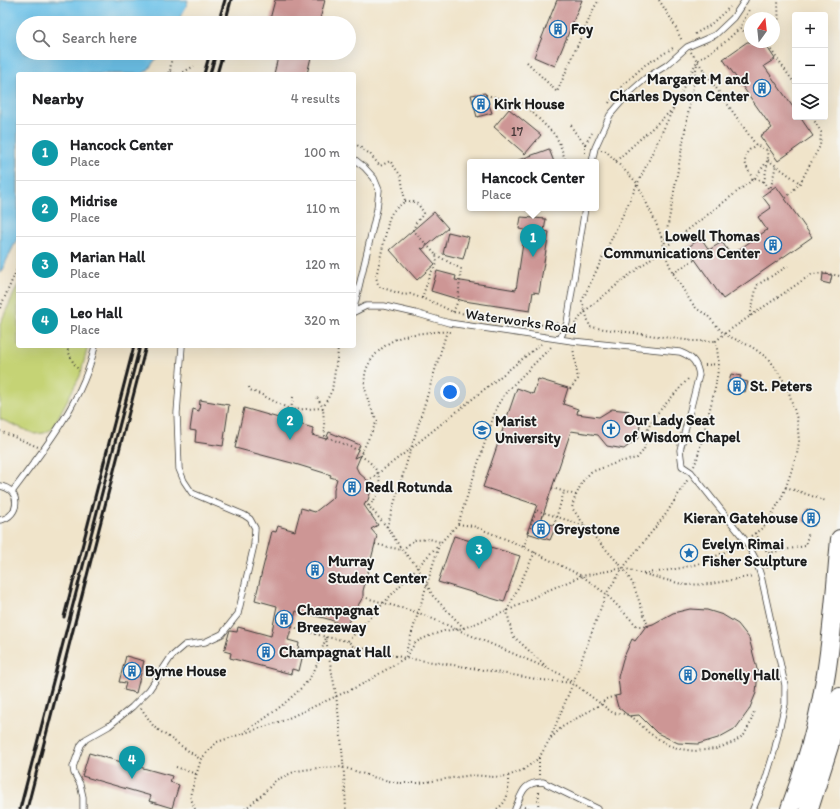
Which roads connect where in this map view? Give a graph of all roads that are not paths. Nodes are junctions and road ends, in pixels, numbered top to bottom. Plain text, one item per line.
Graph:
1 (745, 0) edge
2 (593, 159) edge
3 (356, 161) edge
4 (585, 211) edge
5 (356, 299) edge
6 (356, 311) edge
7 (560, 339) junction
8 (94, 348) edge
9 (182, 348) edge
10 (0, 486) edge
11 (12, 492) junction
12 (0, 520) edge
13 (840, 538) edge
14 (840, 697) edge
15 (810, 804) edge
16 (83, 809) edge
17 (515, 809) edge
18 (598, 809) edge
19 (752, 809) edge
20 (790, 809) edge

1 - 2 lane
3 - 5 lane
4 - 7 lane
6 - 7 lane, Waterworks Road
7 - 19 lane, Waterworks Road
8 - 11 lane
9 - 16 lane
10 - 11 lane
11 - 12 lane
13 - 20 highway
14 - 15 highway
17 - 18 lane

